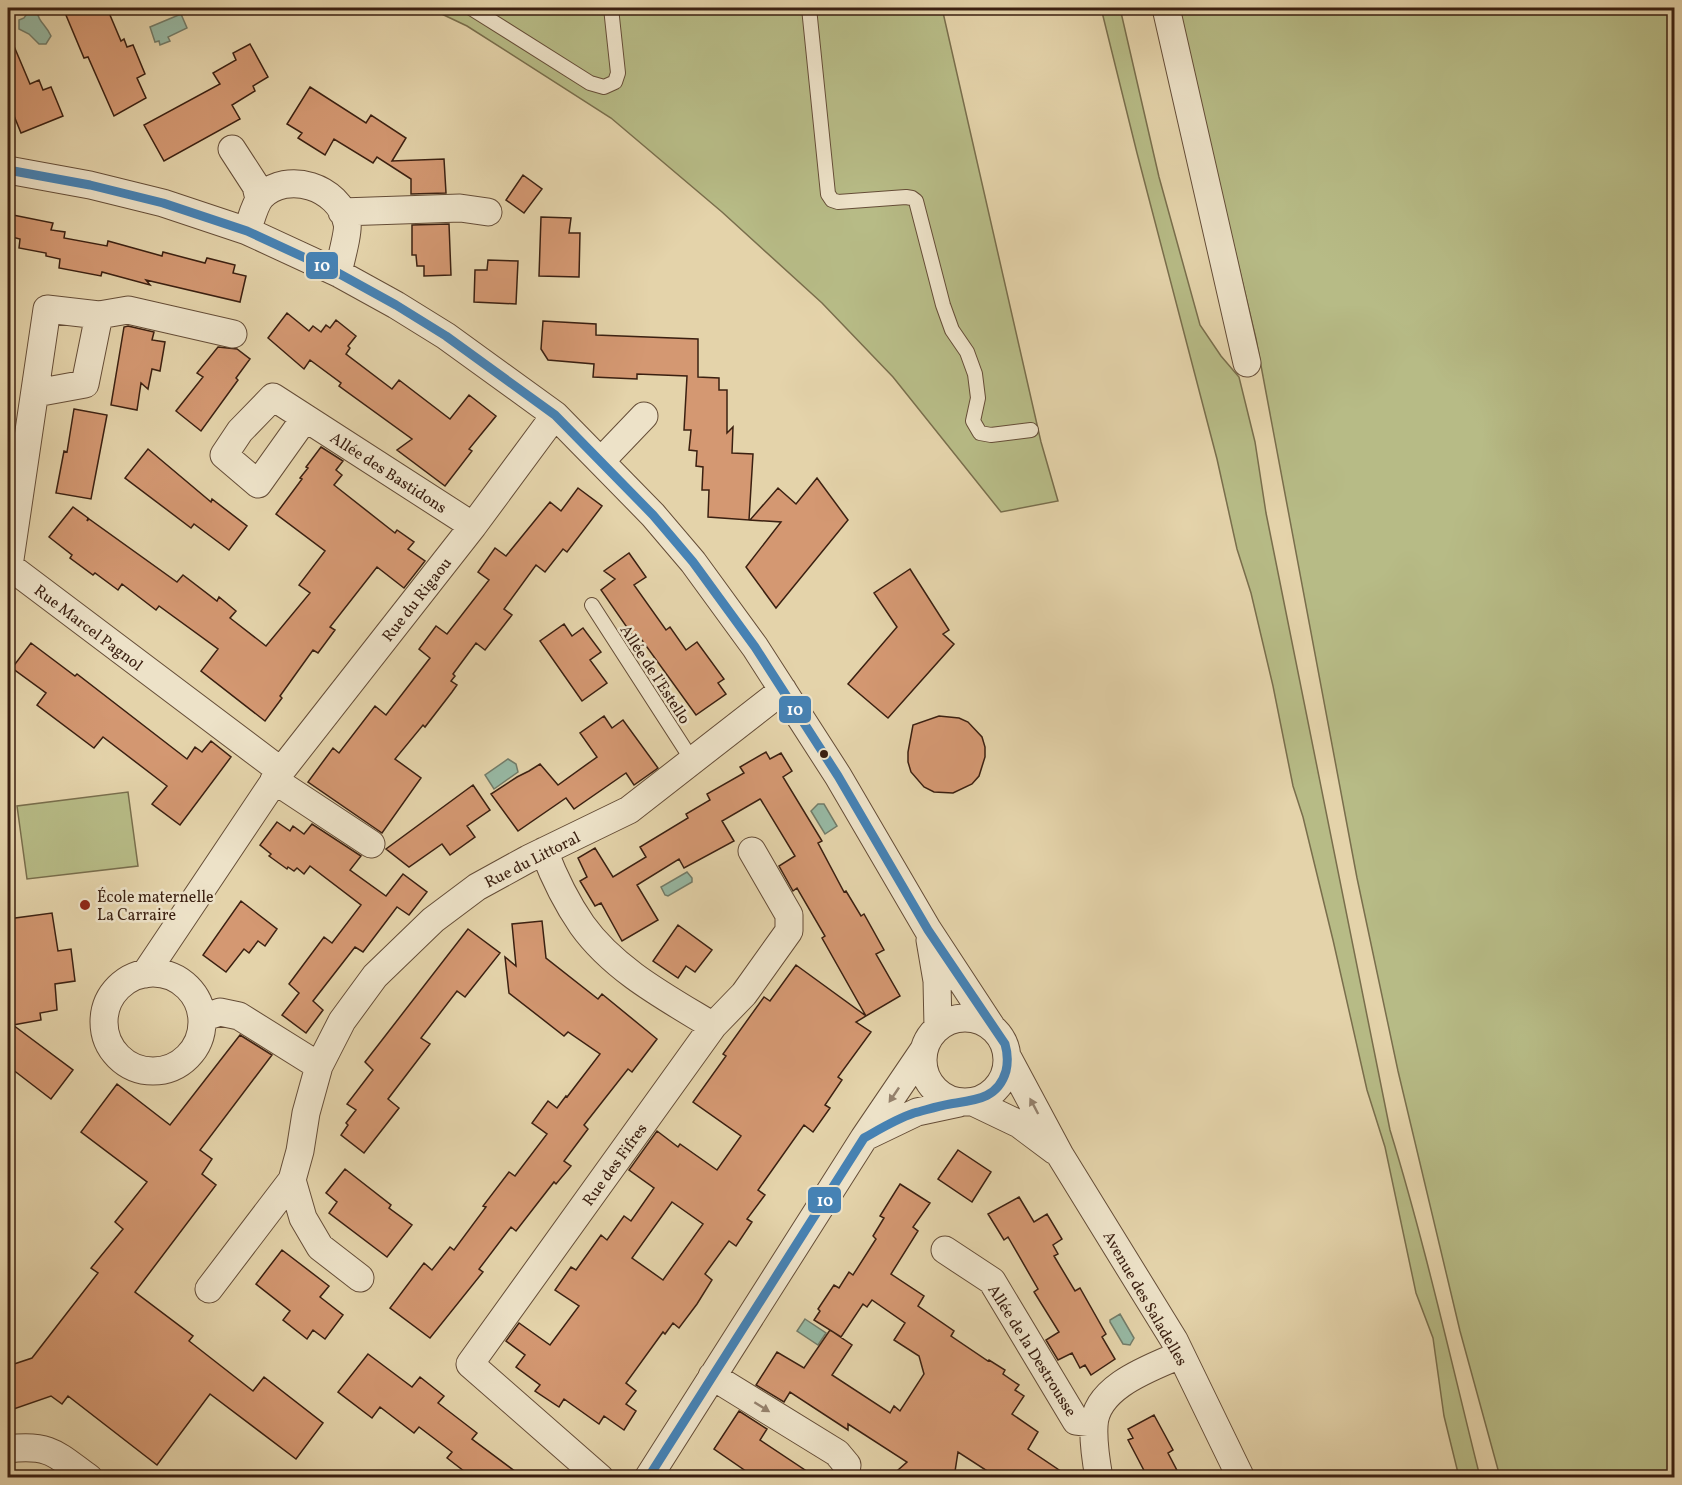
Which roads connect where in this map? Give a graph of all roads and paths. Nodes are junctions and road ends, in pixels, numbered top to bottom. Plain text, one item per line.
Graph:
1 (471, 8) edge
2 (611, 8) edge
3 (809, 8) edge
4 (1166, 8) edge
5 (232, 149) dead end
6 (8, 170) edge
7 (259, 198) junction
8 (342, 212) junction
9 (488, 212) dead end
10 (248, 231) junction
11 (338, 273) junction
12 (99, 315) junction
13 (234, 334) dead end
14 (1247, 363) dead end
15 (36, 393) junction
16 (555, 415) junction
17 (644, 416) dead end
18 (305, 418) dead end
19 (1031, 430) dead end
20 (601, 461) junction
21 (473, 526) junction
22 (592, 605) dead end
23 (783, 690) junction
24 (692, 760) junction
25 (278, 776) junction
26 (371, 844) dead end
27 (544, 851) junction
28 (752, 851) dead end
29 (928, 930) junction
30 (145, 974) junction
31 (202, 1018) junction
32 (712, 1026) junction
33 (991, 1026) junction
34 (938, 1028) junction
35 (923, 1051) junction
36 (1007, 1056) junction
37 (319, 1066) junction
38 (966, 1103) junction
39 (864, 1138) junction
40 (1060, 1155) junction
41 (292, 1180) junction
42 (945, 1250) dead end
43 (360, 1278) dead end
44 (209, 1289) dead end
45 (1180, 1355) junction
46 (712, 1376) junction
47 (1093, 1423) junction
48 (8, 1449) edge
49 (89, 1478) edge
50 (600, 1478) edge
51 (648, 1478) edge
52 (845, 1478) edge
53 (1099, 1478) edge
54 (1241, 1478) edge

1 - 2 lane
3 - 19 lane
4 - 14 street
5 - 7 street
6 - 10 street
7 - 8 street
7 - 10 street
8 - 9 street
8 - 11 street
10 - 11 street
11 - 16 street
12 - 13 street, Rue Marcel Pagnol
12 - 15 street
12 - 15 street, Rue Marcel Pagnol
15 - 25 street, Rue Marcel Pagnol
16 - 20 street
16 - 21 street, Rue du Rigaou
17 - 20 street
18 - 21 street, Allée des Bastidons
20 - 23 street
21 - 25 street, Rue du Rigaou
22 - 24 lane, Allée de l'Estello
23 - 24 street, Rue du Littoral
23 - 29 street
24 - 27 street, Rue du Littoral
25 - 26 street
25 - 30 street, Rue du Rigaou
27 - 32 street
27 - 37 street, Rue du Littoral
28 - 32 street
29 - 33 street
29 - 34 street
30 - 31 street
30 - 31 street
31 - 37 street
32 - 50 street, Rue des Fifres
33 - 34 street
33 - 36 street
34 - 35 street
35 - 38 street
35 -> 39 street
36 - 38 street
40 -> 36 street, Avenue des Saladelles
37 - 41 street, Rue du Littoral
38 - 39 street
38 - 40 street, Avenue des Saladelles
39 - 46 street
40 - 45 street, Avenue des Saladelles
41 - 43 street
41 - 44 street, Rue du Littoral
42 - 47 street, Allée de la Destrousse
45 - 47 street
45 - 54 street, Avenue des Saladelles
46 - 51 street
46 -> 52 street
47 - 53 street
48 - 49 street

